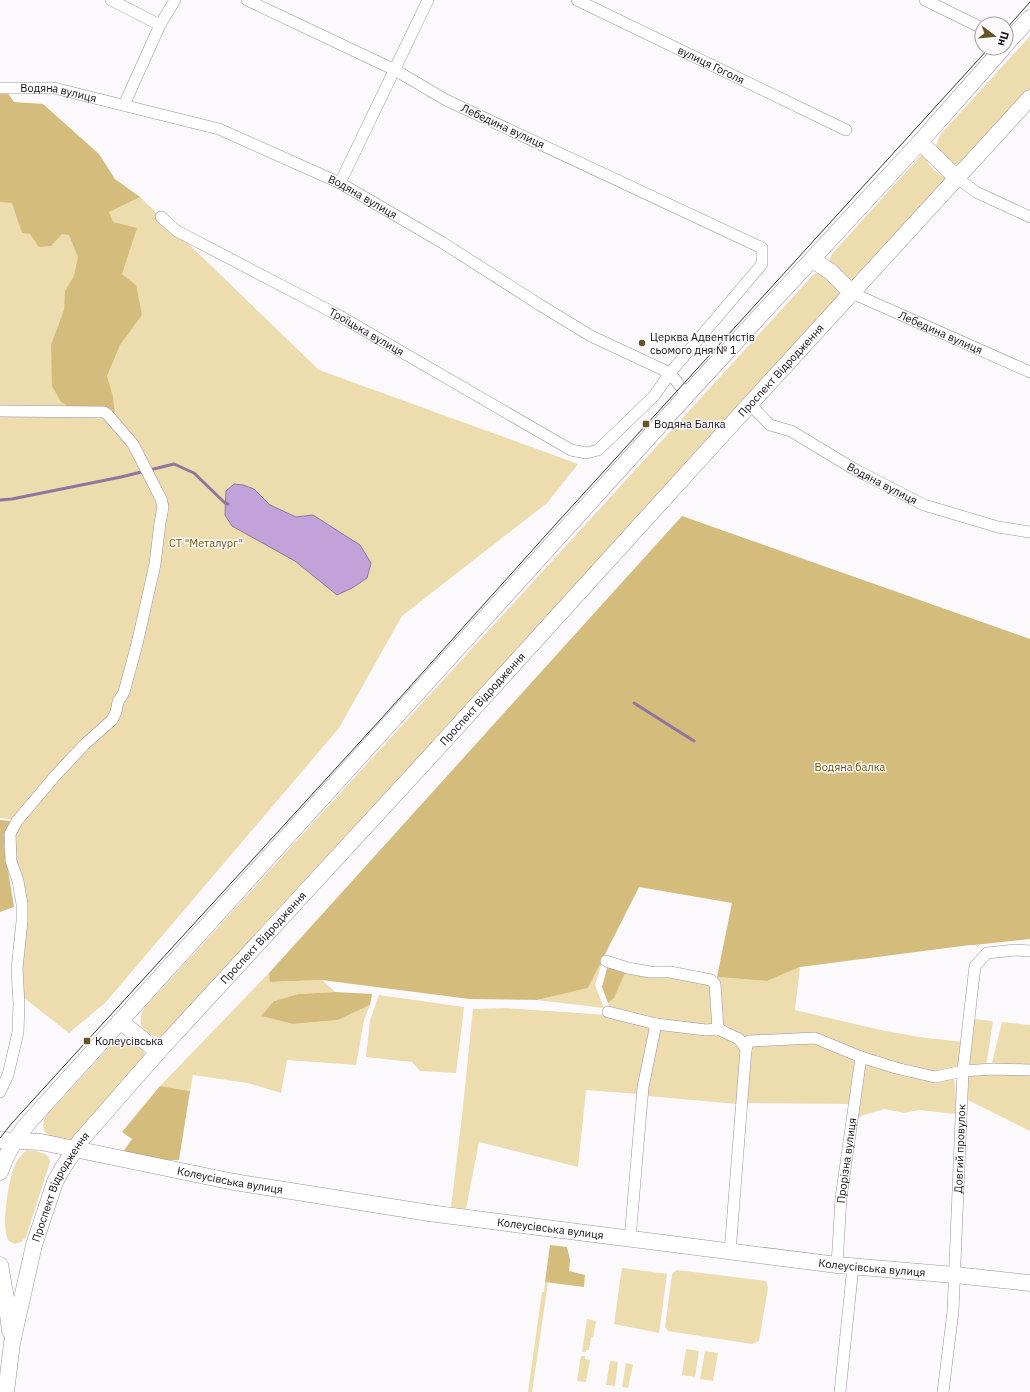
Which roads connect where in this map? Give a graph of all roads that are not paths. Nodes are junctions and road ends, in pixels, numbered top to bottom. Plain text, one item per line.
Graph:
1 (111, 0) edge
2 (175, 0) edge
3 (247, 0) edge
4 (428, 0) edge
5 (577, 0) edge
6 (925, 0) edge
7 (1030, 18) edge
8 (974, 24) edge
9 (160, 25) junction
10 (1014, 35) edge
11 (996, 56) edge
12 (395, 70) junction
13 (0, 88) edge
14 (1030, 98) edge
15 (124, 105) junction
16 (846, 130) dead end
17 (920, 142) junction
18 (957, 178) junction
19 (340, 183) junction
20 (1030, 217) edge
21 (161, 218) dead end
22 (813, 260) junction
23 (852, 292) junction
24 (1030, 372) edge
25 (670, 373) junction
26 (687, 395) junction
27 (750, 404) junction
28 (0, 411) edge
29 (1030, 532) edge
30 (1030, 951) edge
31 (606, 961) dead end
32 (608, 1012) dead end
33 (120, 1021) junction
34 (656, 1024) junction
35 (718, 1029) junction
36 (746, 1049) junction
37 (158, 1052) junction
38 (861, 1057) junction
39 (1030, 1070) edge
40 (963, 1071) junction
41 (0, 1092) edge
42 (7, 1140) edge
43 (74, 1150) junction
44 (0, 1172) edge
45 (630, 1240) junction
46 (730, 1252) junction
47 (0, 1265) edge
48 (845, 1266) junction
49 (955, 1275) junction
50 (1030, 1283) edge
51 (12, 1343) junction
52 (6, 1392) edge
53 (840, 1392) edge
54 (943, 1392) edge

1 - 9 street
2 - 9 street
3 - 12 street, Лебедина вулиця
4 - 12 street
5 - 16 street, вулиця Гоголя
6 - 8 street
7 - 10 main road
9 - 15 street
11 - 17 main road
12 - 19 street
12 - 25 street, Лебедина вулиця
13 - 15 street, Водяна вулиця
14 - 18 main road, Проспект Відродження
15 - 19 street, Водяна вулиця
17 - 18 main road
17 - 22 main road
18 - 20 street
18 - 23 main road, Проспект Відродження
19 - 25 street, Водяна вулиця
21 - 25 street, Троїцька вулиця
22 - 23 main road
22 - 26 main road
23 - 24 street, Лебедина вулиця
23 - 27 main road, Проспект Відродження
25 - 26 street, Водяна вулиця
26 - 33 main road
27 - 29 street, Водяна вулиця
27 - 37 main road, Проспект Відродження
28 - 41 street
30 - 40 street, Довгий провулок
31 - 35 street
32 - 34 street
33 - 37 main road
33 - 42 main road
34 - 35 street
34 - 45 street
35 - 36 street
36 - 38 street
36 - 46 street
37 - 43 main road, Проспект Відродження
38 - 40 street
38 - 48 street, Прорізна вулиця
39 - 40 street
40 - 49 street, Довгий провулок
42 - 43 main road, Колеусівська вулиця
42 - 44 main road
43 - 45 main road, Колеусівська вулиця
43 - 51 main road, Проспект Відродження
45 - 46 main road, Колеусівська вулиця
46 - 48 main road, Колеусівська вулиця
47 - 51 main road, Проспект Відродження
48 - 49 main road, Колеусівська вулиця
48 - 53 street, Прорізна вулиця
49 - 50 main road, Колеусівська вулиця
49 - 54 street, Довгий провулок
51 - 52 main road, Проспект Відродження

